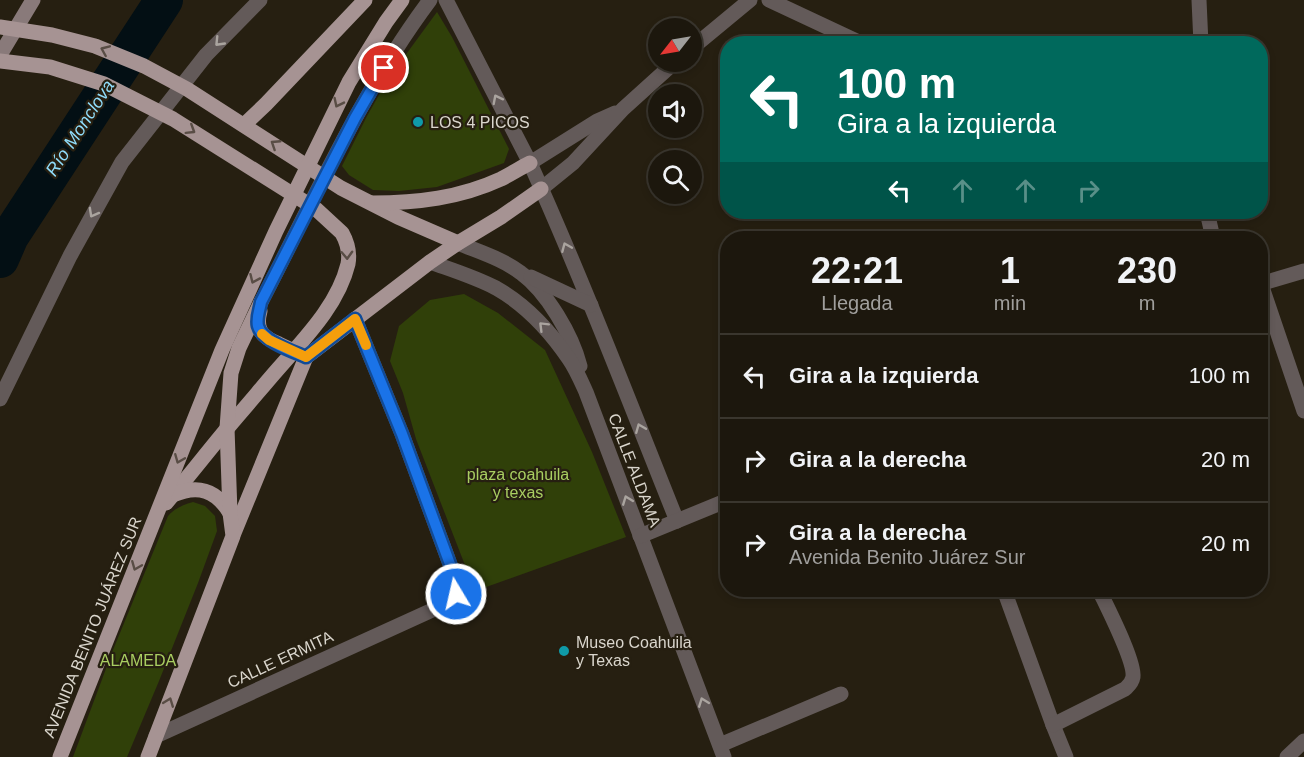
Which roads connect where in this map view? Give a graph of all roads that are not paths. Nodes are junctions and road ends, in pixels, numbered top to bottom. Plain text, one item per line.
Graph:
1 (33, 0) edge
2 (260, 0) edge
3 (365, 0) edge
4 (402, 0) edge
5 (430, 0) edge
6 (446, 0) edge
7 (750, 0) edge
8 (769, 0) edge
9 (1199, 0) edge
10 (0, 27) edge
11 (846, 36) edge
12 (1201, 36) edge
13 (702, 40) edge
14 (0, 55) edge
15 (0, 61) edge
16 (664, 72) edge
17 (623, 109) junction
18 (244, 125) junction
19 (530, 163) junction
20 (542, 189) junction
21 (369, 202) junction
22 (458, 243) junction
23 (430, 262) junction
24 (1304, 271) edge
25 (522, 273) junction
26 (1268, 282) edge
27 (261, 302) junction
28 (591, 305) junction
29 (1268, 307) edge
30 (355, 319) junction
31 (300, 354) junction
32 (586, 392) junction
33 (0, 399) edge
34 (1304, 411) edge
35 (227, 428) junction
36 (173, 495) junction
37 (720, 503) edge
38 (158, 512) junction
39 (230, 513) junction
40 (678, 521) junction
41 (233, 536) junction
42 (640, 536) junction
43 (1007, 597) edge
44 (1102, 597) edge
45 (841, 693) dead end
46 (1053, 725) junction
47 (156, 736) junction
48 (1304, 741) edge
49 (722, 751) edge
50 (1294, 756) edge
51 (60, 757) edge
52 (148, 757) edge
53 (1066, 757) edge

1 - 14 main road
2 -> 33 street
3 - 18 main road
4 -> 38 main road
5 - 27 street
19 -> 6 street
7 - 13 street
8 - 11 street
9 - 12 street
18 -> 10 main road
15 -> 31 main road, AVENIDA BENITO JUÁREZ SUR
16 - 17 street
17 - 19 street
17 - 20 street
21 -> 18 main road
19 - 20 street
19 - 21 main road
20 - 22 main road
28 -> 20 street
21 - 22 main road
22 - 23 main road
22 - 25 street
23 - 30 main road
32 -> 23 street, CALLE ALDAMA
24 - 26 street
25 - 28 street
25 - 32 street
27 - 31 main road
27 - 35 main road
40 -> 28 street
29 - 34 street
30 - 31 main road
30 - 47 street, CALLE ERMITA
31 - 35 main road, AVENIDA BENITO JUÁREZ SUR
31 - 41 main road
42 -> 32 street, CALLE ALDAMA
35 - 36 main road, AVENIDA BENITO JUÁREZ SUR
35 - 39 main road
36 - 38 main road, AVENIDA BENITO JUÁREZ SUR
36 - 39 main road
37 - 40 street
38 -> 51 main road, AVENIDA BENITO JUÁREZ SUR
39 - 41 main road
40 - 42 street
47 -> 41 main road
49 -> 42 street, CALLE ALDAMA
43 - 46 street
44 - 46 street
45 - 49 street
46 - 53 street
47 - 52 main road
48 - 50 street

